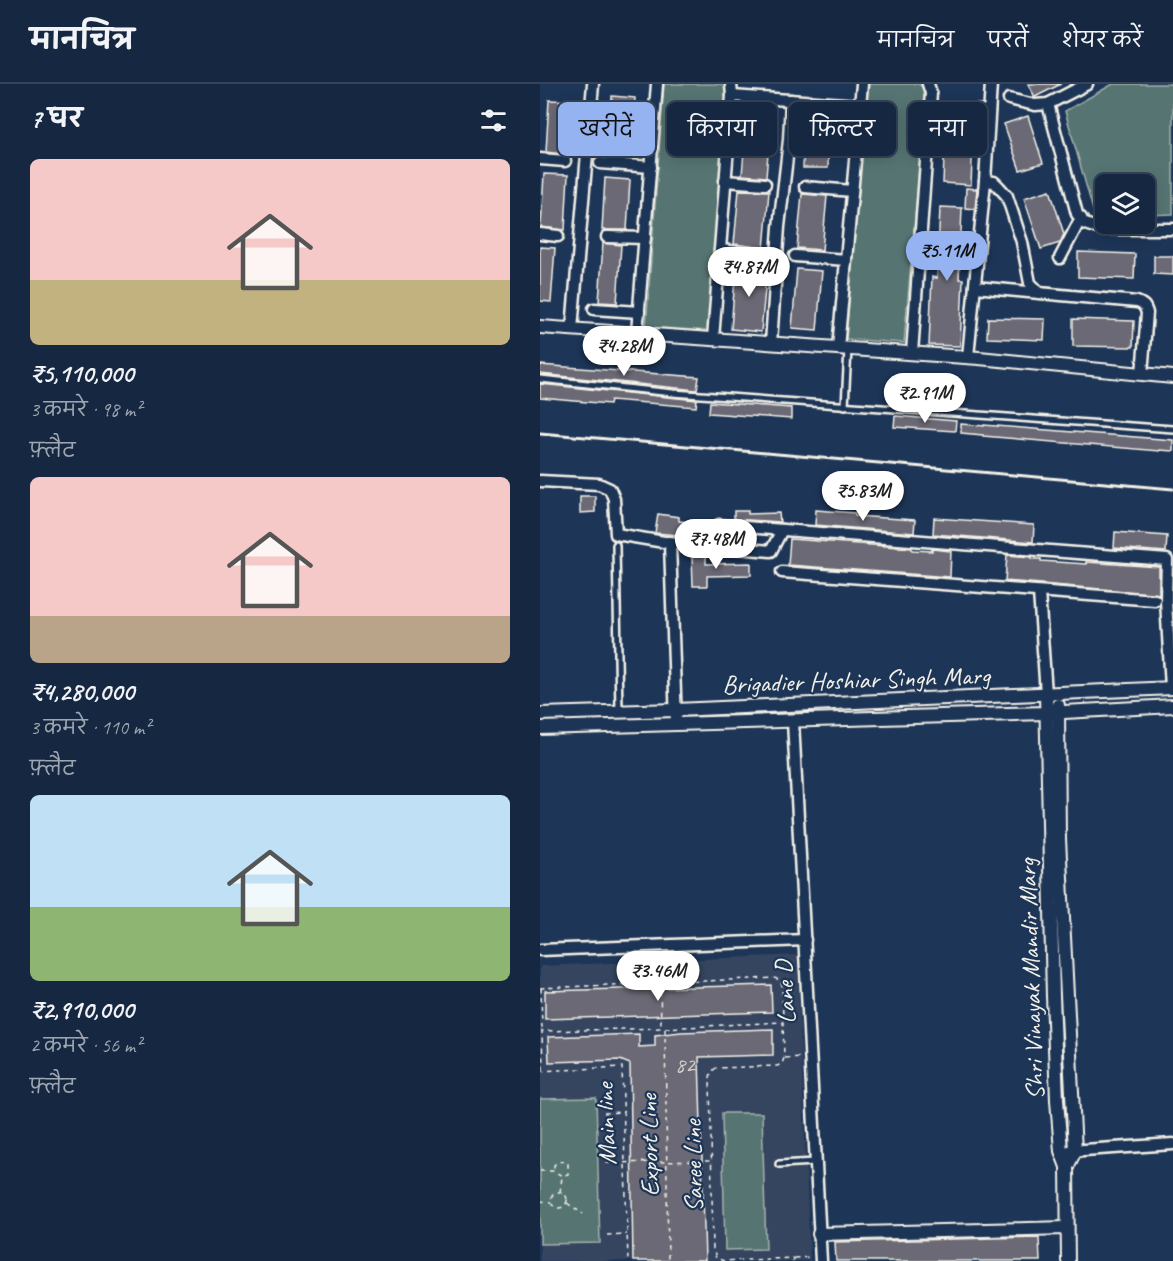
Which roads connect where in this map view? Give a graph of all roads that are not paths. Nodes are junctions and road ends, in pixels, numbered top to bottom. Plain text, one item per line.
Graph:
1 (593, 84) edge
2 (651, 84) edge
3 (657, 84) edge
4 (862, 84) edge
5 (928, 84) edge
6 (991, 84) edge
7 (1087, 84) edge
8 (731, 90) edge
9 (1009, 99) dead end
10 (791, 100) junction
11 (818, 102) edge
12 (859, 102) edge
13 (930, 102) edge
14 (1048, 104) junction
15 (989, 111) joint
16 (855, 156) edge
17 (927, 156) edge
18 (540, 159) edge
19 (565, 161) dead end
20 (600, 163) dead end
21 (651, 167) junction
22 (725, 181) junction
23 (985, 181) junction
24 (765, 184) dead end
25 (805, 187) dead end
26 (852, 191) junction
27 (1081, 218) junction
28 (1173, 230) edge
29 (540, 234) edge
30 (558, 236) dead end
31 (607, 237) dead end
32 (645, 238) junction
33 (720, 250) junction
34 (757, 254) dead end
35 (795, 256) dead end
36 (1060, 258) dead end
37 (846, 260) junction
38 (975, 287) junction
39 (1039, 292) junction
40 (594, 309) dead end
41 (639, 312) junction
42 (540, 327) edge
43 (572, 329) junction
44 (637, 333) junction
45 (713, 339) junction
46 (771, 343) junction
47 (843, 348) junction
48 (912, 353) junction
49 (968, 357) junction
50 (1143, 374) junction
51 (1173, 377) edge
52 (540, 380) edge
53 (845, 406) junction
54 (1173, 429) edge
55 (540, 481) edge
56 (719, 525) dead end
57 (782, 530) junction
58 (668, 542) junction
59 (616, 545) dead end
60 (1170, 561) edge
61 (782, 572) dead end
62 (1039, 592) junction
63 (1165, 600) edge
64 (1172, 688) edge
65 (1052, 694) junction
66 (1173, 706) edge
67 (676, 710) junction
68 (620, 711) junction
69 (1173, 711) edge
70 (1052, 712) junction
71 (540, 714) edge
72 (793, 721) junction
73 (676, 724) junction
74 (540, 728) edge
75 (805, 940) junction
76 (540, 950) edge
77 (1173, 1144) edge
78 (1061, 1151) junction
79 (1075, 1151) junction
80 (816, 1162) junction
81 (779, 1164) dead end
82 (1067, 1167) junction
83 (1067, 1228) junction
84 (819, 1234) junction
85 (821, 1259) edge
86 (1068, 1261) edge

1 - 43 street
2 - 3 street
3 - 21 street
4 - 12 street
5 - 13 street
6 - 15 street
7 - 14 street
8 - 10 street
8 - 22 street
9 - 14 street
10 - 11 street
10 - 46 street
14 - 27 street
15 - 23 street
16 - 26 street
17 - 48 street
18 - 19 street
20 - 21 street
21 - 32 street
22 - 24 street
22 - 33 street
23 - 38 street
23 - 39 street
25 - 26 street
26 - 37 street
27 - 28 street
27 - 36 street
29 - 30 street
31 - 32 street
32 - 41 street
33 - 34 street
33 - 45 street
35 - 37 street
37 - 47 street
38 - 39 street
38 - 49 street
39 - 50 street
40 - 41 street
41 - 44 street
42 - 43 street
43 - 44 street
44 - 45 street
45 - 46 street
46 - 47 street
47 - 48 street
47 - 53 lane
48 - 49 street
49 - 50 street
50 - 51 street
52 - 53 lane
53 - 54 lane
55 - 58 street
56 - 57 street
57 - 58 street
57 - 60 street
58 - 67 street
59 - 68 lane
60 - 63 street
61 - 62 street
62 - 63 street
62 - 65 street
63 - 64 street
64 - 65 street, Brigadier Hoshiar Singh Marg
65 - 67 street, Brigadier Hoshiar Singh Marg
65 - 70 street, Shri Vinayak Mandir Marg
66 - 69 street
66 - 70 street
67 - 68 street, Brigadier Hoshiar Singh Marg
67 - 73 street
68 - 71 street, Brigadier Hoshiar Singh Marg
70 - 72 street
70 - 78 street, Shri Vinayak Mandir Marg
70 - 79 street
72 - 73 street
72 - 75 street, Lane D
73 - 74 street
75 - 76 street
75 - 80 street, Lane D
77 - 79 street
78 - 79 street
78 - 82 street, Shri Vinayak Mandir Marg
79 - 82 street
80 - 81 lane
80 - 84 street, Lane D
82 - 83 street, Shri Vinayak Mandir Marg
83 - 84 street
83 - 86 street, Shri Vinayak Mandir Marg
84 - 85 street, Lane D

